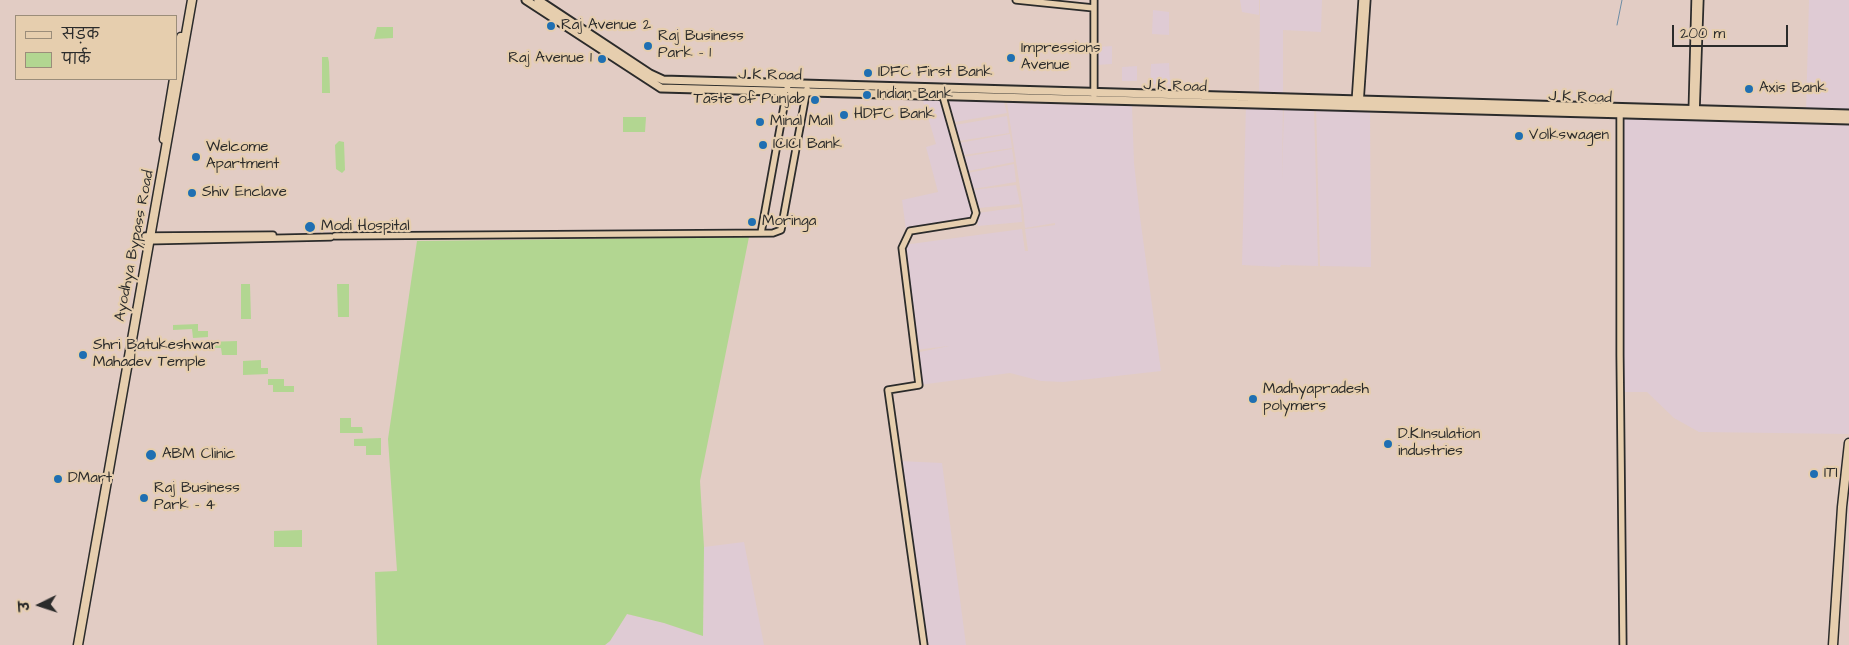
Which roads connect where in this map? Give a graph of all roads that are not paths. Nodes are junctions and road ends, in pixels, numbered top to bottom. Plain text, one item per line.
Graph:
1 (188, 0) edge
2 (192, 0) edge
3 (526, 0) edge
4 (538, 0) edge
5 (1016, 0) edge
6 (1094, 0) edge
7 (1362, 0) edge
8 (1367, 0) edge
9 (1695, 0) edge
10 (1700, 0) edge
11 (1094, 8) junction
12 (178, 54) edge
13 (174, 80) edge
14 (660, 83) junction
15 (787, 87) junction
16 (807, 88) junction
17 (942, 91) junction
18 (1094, 96) junction
19 (1358, 103) junction
20 (1620, 110) junction
21 (1694, 112) junction
22 (1849, 114) edge
23 (1849, 120) edge
24 (761, 232) junction
25 (147, 239) junction
26 (1849, 443) edge
27 (1849, 466) edge
28 (1846, 491) edge
29 (74, 645) edge
30 (78, 645) edge
31 (924, 645) edge
32 (1623, 645) edge
33 (1835, 645) edge

1 - 12 main road
2 - 25 main road, Ayodhya Bypass Road
3 - 14 main road
4 - 14 main road
5 - 11 street
6 - 11 street
7 - 19 street
8 - 19 street
9 - 21 street
10 - 21 street
11 - 18 street
13 - 25 main road, Ayodhya Bypass Road
14 - 15 main road, J K Road
15 - 16 main road, J K Road
15 - 24 street
16 - 17 main road, J K Road
16 - 24 street
17 - 18 main road, J K Road
17 - 31 street
18 - 19 main road, J K Road
19 - 20 main road, J K Road
20 - 21 main road, J K Road
20 - 32 street
21 - 22 main road, J K Road
21 - 23 main road, J K Road
24 - 25 street
25 - 29 main road, Ayodhya Bypass Road
25 - 30 main road, Ayodhya Bypass Road
26 - 28 main road
27 - 28 main road
28 - 33 main road

